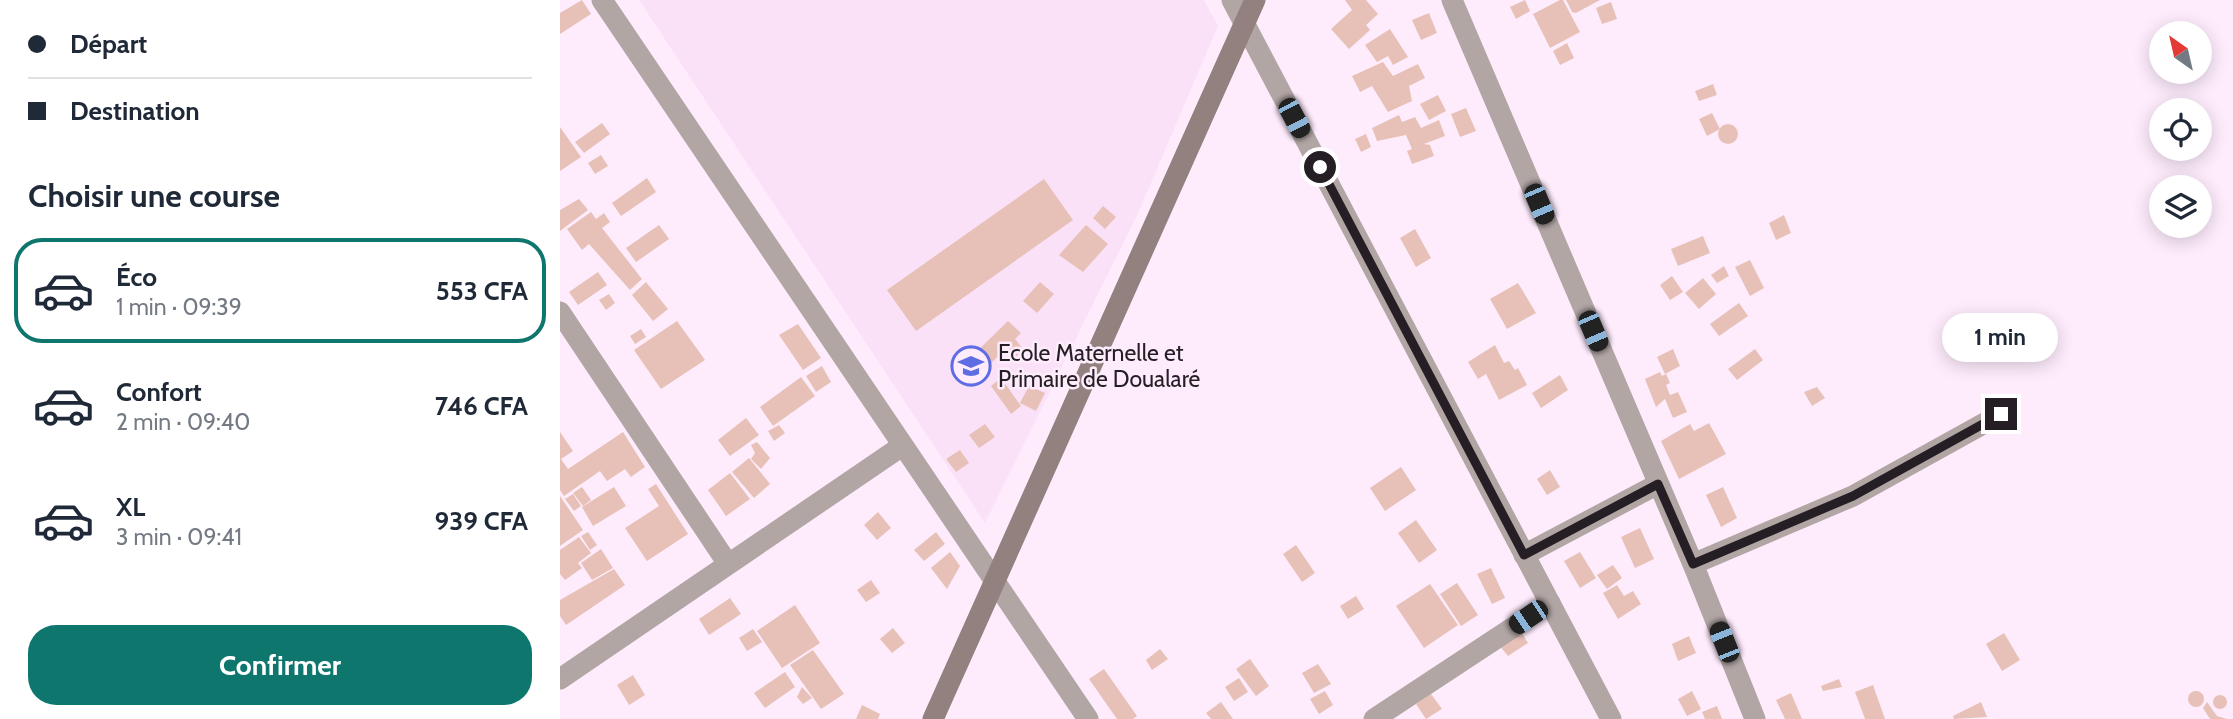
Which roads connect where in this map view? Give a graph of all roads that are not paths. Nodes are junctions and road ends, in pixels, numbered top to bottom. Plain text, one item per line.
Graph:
1 (602, 0) edge
2 (1232, 0) edge
3 (1255, 0) edge
4 (1452, 0) edge
5 (1243, 22) junction
6 (560, 312) edge
7 (2001, 414) dead end
8 (902, 446) junction
9 (1658, 484) junction
10 (1524, 555) junction
11 (728, 564) junction
12 (1693, 564) junction
13 (994, 582) junction
14 (1550, 603) junction
15 (560, 680) edge
16 (933, 719) edge
17 (1088, 719) edge
18 (1374, 719) edge
19 (1611, 719) edge
20 (1755, 719) edge

1 - 8 street
2 - 5 street
3 - 5 street
4 - 9 street
5 - 10 street
5 - 13 street
6 - 11 street
7 - 12 street
8 - 11 street
8 - 13 street
9 - 10 street
9 - 12 street
10 - 14 street
11 - 15 street
12 - 20 street
13 - 16 street
13 - 17 street
14 - 18 street
14 - 19 street

